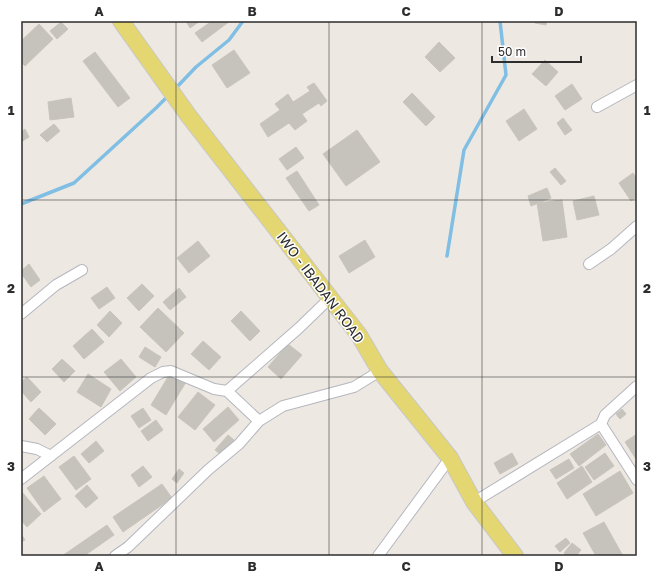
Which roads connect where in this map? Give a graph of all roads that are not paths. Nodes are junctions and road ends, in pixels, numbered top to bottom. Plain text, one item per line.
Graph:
1 (122, 21) edge
2 (126, 21) edge
3 (158, 72) junction
4 (637, 85) edge
5 (597, 107) dead end
6 (637, 226) edge
7 (589, 264) dead end
8 (82, 270) dead end
9 (330, 298) junction
10 (21, 314) edge
11 (380, 371) junction
12 (637, 386) edge
13 (227, 391) junction
14 (259, 421) junction
15 (601, 424) junction
16 (21, 446) edge
17 (51, 456) junction
18 (450, 458) junction
19 (21, 480) edge
20 (637, 480) edge
21 (474, 502) junction
22 (115, 556) edge
23 (378, 556) edge
24 (514, 556) edge

1 - 3 main road, IWO - IBADAN ROAD
2 - 3 street
3 - 9 main road, IWO - IBADAN ROAD
4 - 5 street
6 - 7 street
8 - 10 street
9 - 11 main road, IWO - IBADAN ROAD
9 - 13 street
11 - 14 street
11 - 18 main road, IWO - IBADAN ROAD
12 - 15 street
13 - 14 street
13 - 17 street
14 - 22 street
15 - 20 street
15 - 21 street
16 - 17 street
17 - 19 street
18 - 21 main road, IWO - IBADAN ROAD
18 - 23 street
21 - 24 main road, IWO - IBADAN ROAD

